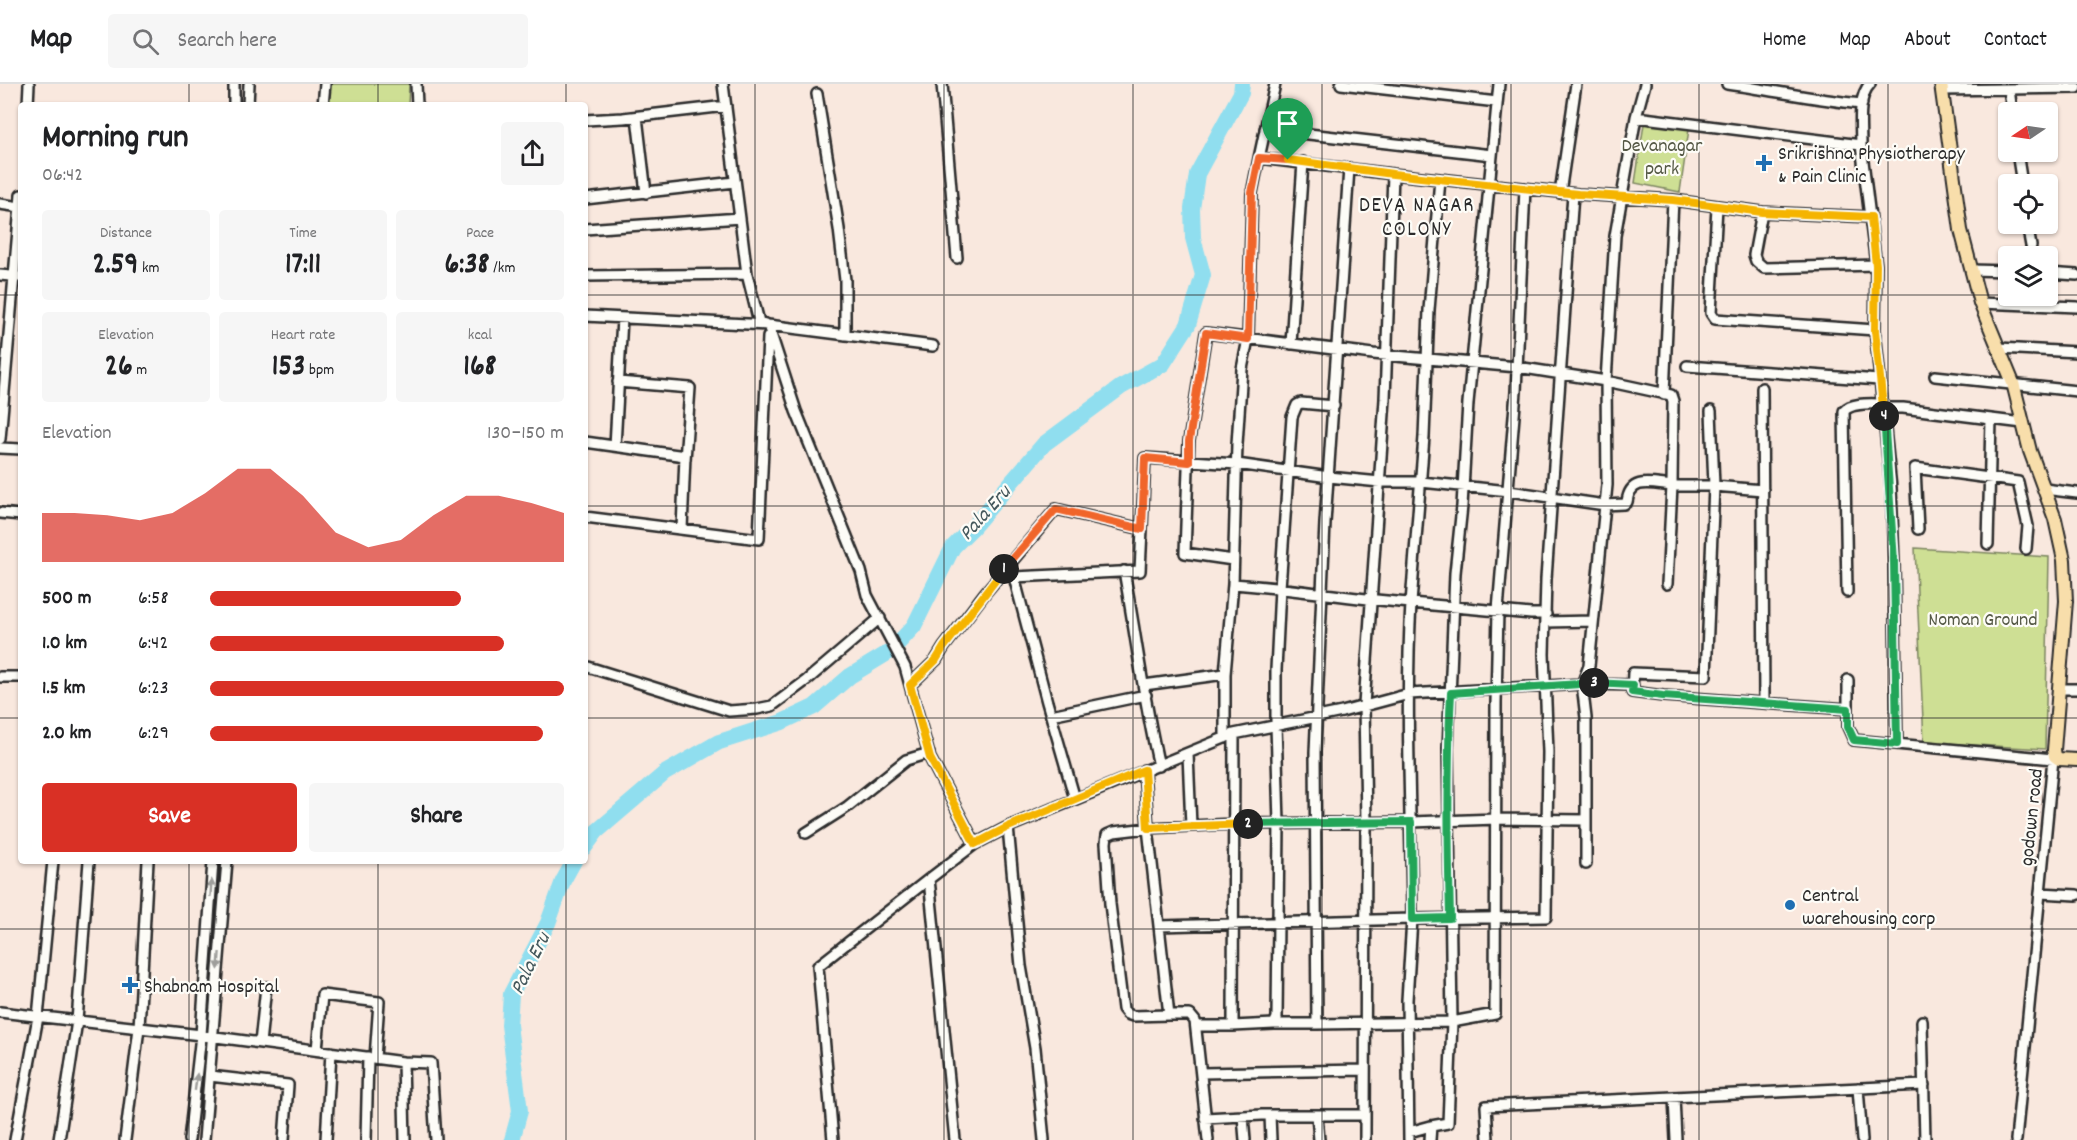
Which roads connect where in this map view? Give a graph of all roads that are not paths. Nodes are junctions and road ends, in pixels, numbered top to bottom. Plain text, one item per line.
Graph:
1 (29, 84) edge
2 (234, 84) edge
3 (249, 84) edge
4 (325, 84) edge
5 (416, 84) edge
6 (723, 84) edge
7 (942, 84) edge
8 (1275, 84) edge
9 (1341, 84) edge
10 (1499, 84) edge
11 (1576, 84) edge
12 (1645, 84) edge
13 (1727, 84) edge
14 (1870, 84) edge
15 (1942, 87) edge
16 (2077, 88) edge
17 (2009, 89) junction
18 (817, 94) dead end
19 (2077, 95) edge
20 (28, 102) edge
21 (234, 102) edge
22 (248, 102) edge
23 (323, 102) edge
24 (417, 102) edge
25 (1497, 102) junction
26 (2011, 102) edge
27 (1862, 104) junction
28 (726, 106) junction
29 (638, 117) junction
30 (1636, 117) junction
31 (588, 120) edge
32 (1265, 129) junction
33 (1861, 145) junction
34 (1492, 155) junction
35 (1259, 158) junction
36 (1303, 162) junction
37 (1349, 168) junction
38 (1393, 174) junction
39 (1440, 179) junction
40 (735, 182) junction
41 (1489, 184) junction
42 (1525, 188) junction
43 (1560, 192) junction
44 (646, 193) junction
45 (1573, 194) junction
46 (1621, 197) junction
47 (588, 200) edge
48 (1673, 200) junction
49 (0, 204) edge
50 (18, 207) edge
51 (1717, 207) junction
52 (1762, 212) junction
53 (1871, 217) junction
54 (740, 218) junction
55 (588, 229) edge
56 (2029, 234) edge
57 (2031, 246) dead end
58 (957, 258) dead end
59 (1876, 265) junction
60 (1971, 270) junction
61 (1998, 271) edge
62 (747, 274) junction
63 (2058, 274) edge
64 (0, 275) edge
65 (2077, 275) edge
66 (18, 276) edge
67 (588, 276) edge
68 (1980, 303) junction
69 (2077, 307) edge
70 (588, 316) edge
71 (622, 318) junction
72 (768, 325) junction
73 (1875, 330) junction
74 (845, 335) junction
75 (1248, 339) junction
76 (1291, 344) junction
77 (933, 346) dead end
78 (1999, 348) junction
79 (1337, 350) junction
80 (2077, 352) edge
81 (1386, 355) junction
82 (1428, 358) junction
83 (1472, 363) junction
84 (1687, 366) dead end
85 (1517, 367) junction
86 (1559, 373) junction
87 (1935, 376) dead end
88 (1880, 380) junction
89 (1606, 381) junction
90 (618, 382) junction
91 (2013, 383) junction
92 (1762, 388) dead end
93 (2077, 391) edge
94 (1664, 394) junction
95 (1334, 406) junction
96 (1883, 406) junction
97 (1712, 411) dead end
98 (1990, 419) junction
99 (2023, 423) junction
100 (0, 439) edge
101 (588, 442) edge
102 (615, 446) junction
103 (0, 448) edge
104 (18, 449) edge
105 (685, 462) junction
106 (1189, 462) junction
107 (1237, 464) junction
108 (1288, 472) junction
109 (1329, 477) junction
110 (1989, 478) junction
111 (1380, 482) junction
112 (1421, 482) junction
113 (1672, 486) junction
114 (1714, 486) junction
115 (1463, 487) junction
116 (2044, 489) junction
117 (1763, 490) junction
118 (1509, 491) junction
119 (2077, 493) edge
120 (1553, 499) junction
121 (1605, 505) junction
122 (0, 513) edge
123 (18, 515) edge
124 (588, 517) edge
125 (682, 529) junction
126 (1142, 529) junction
127 (1918, 530) dead end
128 (1988, 544) dead end
129 (2026, 549) dead end
130 (1233, 560) junction
131 (1004, 569) junction
132 (1124, 572) junction
133 (1014, 577) junction
134 (1233, 584) junction
135 (1667, 584) dead end
136 (1280, 588) junction
137 (1847, 592) dead end
138 (1321, 593) junction
139 (1370, 600) junction
140 (1411, 603) junction
141 (1454, 606) junction
142 (1498, 610) junction
143 (880, 618) junction
144 (1546, 618) junction
145 (1593, 621) junction
146 (588, 667) edge
147 (1225, 674) junction
148 (0, 677) edge
149 (18, 677) edge
150 (1848, 680) dead end
151 (1582, 684) junction
152 (910, 685) junction
153 (1633, 685) junction
154 (1546, 687) junction
155 (1497, 688) junction
156 (2059, 689) junction
157 (2077, 689) edge
158 (1145, 690) junction
159 (1451, 693) junction
160 (1409, 694) junction
161 (1764, 703) junction
162 (1364, 705) junction
163 (1848, 709) junction
164 (1051, 715) junction
165 (1317, 717) junction
166 (1276, 725) junction
167 (1229, 736) junction
168 (1897, 744) junction
169 (929, 753) junction
170 (1188, 754) junction
171 (2054, 758) junction
172 (2077, 760) edge
173 (1159, 766) junction
174 (1144, 770) junction
175 (1075, 800) junction
176 (1497, 819) junction
177 (1548, 820) junction
178 (1587, 820) junction
179 (1447, 821) junction
180 (1366, 822) junction
181 (1411, 822) junction
182 (1279, 823) junction
183 (1316, 823) junction
184 (1233, 824) junction
185 (1191, 826) junction
186 (1008, 827) junction
187 (1148, 828) junction
188 (807, 833) dead end
189 (975, 844) junction
190 (52, 864) edge
191 (89, 864) edge
192 (148, 864) edge
193 (213, 864) edge
194 (227, 864) edge
195 (1586, 864) dead end
196 (929, 879) junction
197 (2040, 893) junction
198 (2077, 896) edge
199 (1450, 918) junction
200 (1495, 918) junction
201 (1412, 919) junction
202 (1316, 920) junction
203 (1365, 920) junction
204 (1279, 921) junction
205 (1233, 923) junction
206 (1159, 926) junction
207 (266, 987) dead end
208 (0, 1012) edge
209 (1169, 1016) junction
210 (38, 1017) junction
211 (77, 1021) junction
212 (1922, 1021) dead end
213 (1407, 1022) junction
214 (1452, 1022) junction
215 (1366, 1023) junction
216 (1274, 1024) junction
217 (1317, 1024) junction
218 (1196, 1026) junction
219 (1233, 1026) junction
220 (139, 1028) junction
221 (201, 1035) junction
222 (214, 1037) junction
223 (260, 1043) junction
224 (317, 1050) junction
225 (331, 1052) junction
226 (371, 1057) junction
227 (403, 1062) junction
228 (1365, 1070) junction
229 (1201, 1073) junction
230 (210, 1076) junction
231 (1924, 1085) junction
232 (1858, 1088) junction
233 (1674, 1097) junction
234 (1270, 1115) junction
235 (1317, 1115) junction
236 (1365, 1115) junction
237 (1243, 1116) junction
238 (1205, 1118) junction
239 (1431, 1126) junction
240 (1409, 1136) edge
241 (15, 1140) edge
242 (59, 1140) edge
243 (125, 1140) edge
244 (189, 1140) edge
245 (204, 1140) edge
246 (284, 1140) edge
247 (326, 1140) edge
248 (366, 1140) edge
249 (405, 1140) edge
250 (436, 1140) edge
251 (833, 1140) edge
252 (955, 1140) edge
253 (1044, 1140) edge
254 (1208, 1140) edge
255 (1245, 1140) edge
256 (1271, 1140) edge
257 (1319, 1140) edge
258 (1365, 1140) edge
259 (1430, 1140) edge
260 (1488, 1140) edge
261 (1676, 1140) edge
262 (1862, 1140) edge
263 (1925, 1140) edge
264 (2016, 1140) edge

1 - 20 street
2 - 21 street
3 - 22 street
4 - 23 street
5 - 24 street
6 - 28 street
7 - 58 street
8 - 32 street
9 - 25 street
10 - 25 street
11 - 43 street
12 - 30 street
13 - 27 street
14 - 27 street
15 - 17 street
15 - 60 main road
16 - 17 street
16 - 19 street
17 - 26 street
18 - 74 street
25 - 34 street
27 - 33 street
28 - 29 street
28 - 40 street
29 - 31 street
29 - 44 street
30 - 33 street
30 - 46 street
32 - 34 street
32 - 35 street
33 - 53 street
34 - 41 street
35 - 36 street
35 - 75 street
36 - 37 street
36 - 76 street
37 - 38 street
37 - 79 street
38 - 39 street
38 - 81 street
39 - 41 street
39 - 82 street
40 - 44 street
40 - 54 street
41 - 42 street
41 - 83 street
42 - 43 street
42 - 85 street
43 - 45 street
44 - 47 street
45 - 46 street
45 - 86 street
46 - 48 street
46 - 89 street
48 - 51 street
48 - 94 street
49 - 50 street
51 - 52 street
51 - 73 street
52 - 53 street
52 - 59 street
53 - 59 street
54 - 55 street
54 - 62 street
56 - 57 street
59 - 73 street
60 - 61 street
60 - 68 main road
62 - 67 street
62 - 72 street
63 - 65 street
64 - 66 street
66 - 100 street
68 - 69 street
68 - 78 main road
70 - 71 street
71 - 72 street
71 - 90 street
72 - 74 street
72 - 125 street
72 - 143 street
73 - 88 street
74 - 77 street
75 - 76 street
75 - 106 street
75 - 107 street
76 - 79 street
78 - 80 street
78 - 91 main road
79 - 81 street
79 - 95 street
81 - 82 street
81 - 111 street
82 - 83 street
82 - 112 street
83 - 85 street
83 - 115 street
84 - 88 street
85 - 86 street
85 - 118 street
86 - 89 street
86 - 120 street
87 - 91 street
88 - 96 street
89 - 94 street
89 - 121 street
90 - 102 street
90 - 105 street
91 - 93 street
91 - 99 main road
92 - 117 street
94 - 113 street
95 - 108 street
95 - 109 street
96 - 98 street
96 - 137 street
96 - 168 street
97 - 114 street
98 - 99 street
98 - 110 street
99 - 116 main road
101 - 102 street
102 - 105 street
103 - 104 street
105 - 125 street
106 - 107 street
106 - 126 street
106 - 130 street
107 - 108 street
107 - 130 street
108 - 109 street
108 - 136 street
109 - 111 street
109 - 138 street
110 - 127 street
110 - 128 street
110 - 129 street
111 - 112 street
111 - 139 street
112 - 115 street
112 - 140 street
113 - 114 street
113 - 121 street
113 - 135 street
114 - 117 street
114 - 153 street
115 - 118 street
115 - 141 street
116 - 119 street
116 - 156 main road
117 - 161 street
118 - 120 street
118 - 142 street
120 - 121 street
120 - 144 street
121 - 145 street
122 - 123 street
124 - 125 street
126 - 131 street
126 - 132 street
130 - 134 street
131 - 133 street
131 - 152 street
132 - 133 street
132 - 158 street
133 - 164 street
134 - 136 street
134 - 147 street
136 - 138 street
136 - 166 street
138 - 139 street
138 - 165 street
139 - 140 street
139 - 162 street
140 - 141 street
140 - 160 street
141 - 142 street
141 - 159 street
142 - 144 street
142 - 155 street
143 - 146 street
143 - 152 street
144 - 145 street
144 - 154 street
145 - 151 street
147 - 158 street
147 - 167 street
148 - 149 street
150 - 163 street, godown road
151 - 153 street
151 - 154 street
151 - 178 street
152 - 169 street
153 - 161 street
154 - 155 street
154 - 177 street
155 - 159 street
155 - 176 street
156 - 157 street
156 - 171 main road
158 - 164 street
158 - 173 street
159 - 160 street
159 - 179 street
160 - 162 street
160 - 181 street
161 - 163 street
162 - 165 street
162 - 180 street
163 - 168 street, godown road
164 - 175 street
165 - 166 street
165 - 183 street
166 - 167 street
166 - 182 street
167 - 170 street
167 - 184 street
168 - 171 street, godown road
169 - 188 street
169 - 189 street
170 - 173 street
170 - 185 street
171 - 172 main road
171 - 197 street, godown road
173 - 174 street
174 - 175 street
174 - 187 street
175 - 186 street
176 - 177 street
176 - 179 street
176 - 200 street
177 - 178 street
177 - 200 street
178 - 195 street
179 - 181 street
179 - 199 street
180 - 181 street
180 - 183 street
180 - 203 street
181 - 201 street
182 - 183 street
182 - 184 street
182 - 204 street
183 - 202 street
184 - 185 street
184 - 205 street
185 - 187 street
186 - 189 street
186 - 253 street
187 - 206 street
187 - 209 street
189 - 196 street
190 - 210 street
191 - 211 street
192 - 220 street
221 -> 193 street
194 -> 222 street
196 - 251 street
196 - 252 street
197 - 198 street
197 - 264 street, godown road
199 - 200 street
199 - 201 street
199 - 214 street
200 - 214 street
201 - 203 street
201 - 213 street
202 - 203 street
202 - 204 street
202 - 217 street
203 - 215 street
204 - 205 street
204 - 216 street
205 - 206 street
205 - 219 street
206 - 209 street
207 - 223 street
208 - 210 street
209 - 218 street
210 - 211 street
210 - 241 street
211 - 220 street
211 - 242 street
212 - 231 street
213 - 214 street
213 - 215 street
213 - 240 street
214 - 239 street
215 - 217 street
215 - 228 street
216 - 217 street
216 - 219 street
218 - 219 street
218 - 229 street
220 - 221 street
220 - 243 street
221 - 222 street
244 -> 221 street
222 - 223 street
222 - 230 street
223 - 224 street
224 - 225 street
224 - 226 street
225 - 226 street
225 - 247 street
226 - 227 street
226 - 248 street
227 - 249 street
227 - 250 street
228 - 229 street
228 - 236 street
229 - 238 street
230 - 245 street
230 - 246 street
231 - 232 street
231 - 263 street
232 - 233 street
232 - 262 street
233 - 260 street
233 - 261 street
234 - 235 street
234 - 237 street
234 - 256 street
235 - 236 street
235 - 257 street
236 - 258 street
237 - 238 street
237 - 255 street
238 - 254 street
239 - 240 street
239 - 259 street

